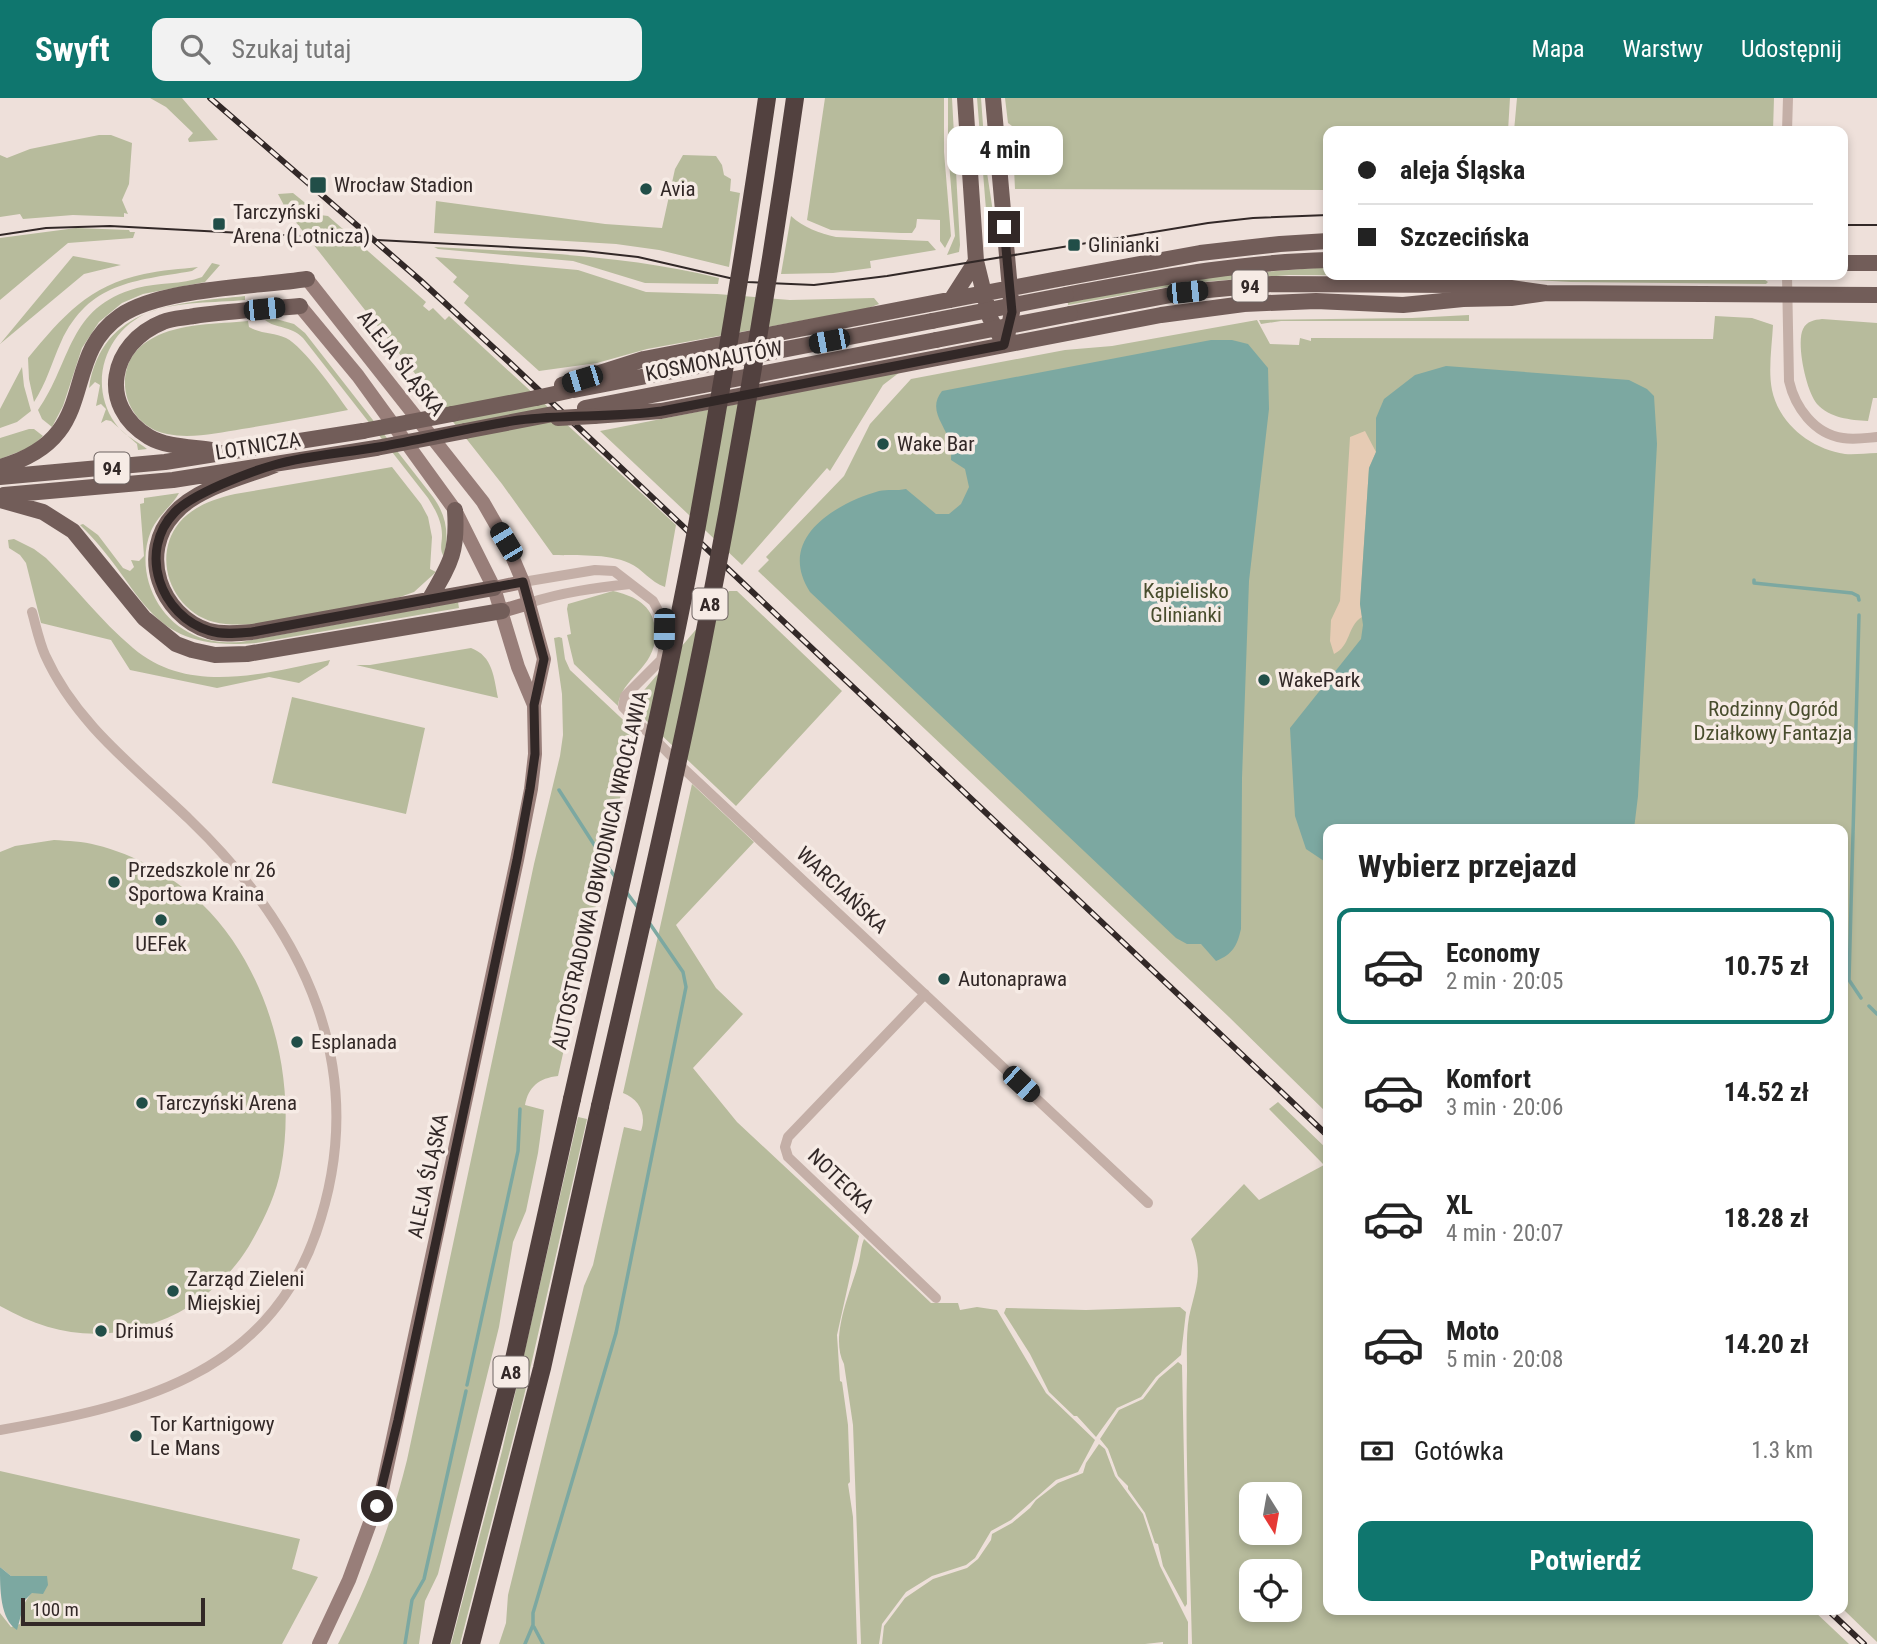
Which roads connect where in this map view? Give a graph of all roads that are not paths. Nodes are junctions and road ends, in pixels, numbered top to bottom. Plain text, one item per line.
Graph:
1 (767, 98) edge
2 (795, 98) edge
3 (965, 98) edge
4 (993, 98) edge
5 (1788, 98) edge
6 (1787, 126) edge
7 (1323, 241) edge
8 (1323, 260) edge
9 (976, 261) junction
10 (1848, 262) edge
11 (1877, 263) edge
12 (307, 279) joint
13 (1787, 280) edge
14 (1010, 288) junction
15 (983, 293) junction
16 (1546, 293) junction
17 (1787, 294) junction
18 (1877, 295) edge
19 (951, 300) junction
20 (300, 306) joint
21 (1004, 345) junction
22 (565, 388) junction
23 (590, 412) junction
24 (520, 420) joint
25 (1877, 438) edge
26 (224, 453) junction
27 (275, 465) junction
28 (1, 470) edge
29 (0, 498) edge
30 (455, 510) junction
31 (523, 582) junction
32 (630, 584) junction
33 (494, 588) junction
34 (429, 600) junction
35 (529, 603) junction
36 (502, 611) junction
37 (32, 612) dead end
38 (534, 705) junction
39 (925, 994) junction
40 (1148, 1203) dead end
41 (936, 1298) dead end
42 (0, 1430) edge
43 (319, 1644) edge
44 (441, 1644) edge
45 (471, 1644) edge

1 - 44 highway, AUTOSTRADOWA OBWODNICA WROCŁAWIA / A8, bridge
2 - 45 highway, A8, bridge
3 - 9 main road
4 - 14 main road
5 - 6 street
7 - 14 main road
8 - 22 main road, KOSMONAUTÓW / 94, bridge
9 - 15 main road
9 - 19 main road
10 - 11 main road
12 - 28 main road
12 - 31 street, ALEJA ŚLĄSKA
13 - 17 street
14 - 15 main road
14 - 21 main road
15 - 19 main road
15 - 21 main road
16 - 17 main road, KOSMONAUTÓW / 94
16 - 21 main road
16 - 23 main road, KOSMONAUTÓW / 94, bridge
17 - 18 main road, KOSMONAUTÓW / 94
17 - 25 street
19 - 22 main road
20 - 26 main road
20 - 30 street, ALEJA ŚLĄSKA
21 - 23 main road
22 - 26 main road, LOTNICZA / 94, bridge
23 - 24 main road, KOSMONAUTÓW / 94
24 - 27 main road, LOTNICZA / 94, bridge
26 - 28 main road, LOTNICZA / 94
27 - 29 main road, LOTNICZA / 94
27 - 34 main road
29 - 36 main road
30 - 33 street, ALEJA ŚLĄSKA
30 - 34 main road
31 - 32 street, WARCIAŃSKA
31 - 33 street
31 - 35 street, ALEJA ŚLĄSKA
32 - 35 street
32 - 39 street, WARCIAŃSKA
33 - 34 main road
33 - 36 street, ALEJA ŚLĄSKA
35 - 36 street
35 - 38 street, ALEJA ŚLĄSKA
36 - 38 street, ALEJA ŚLĄSKA
37 - 42 street
38 - 43 street, ALEJA ŚLĄSKA
39 - 40 street, WARCIAŃSKA
39 - 41 street, NOTECKA

